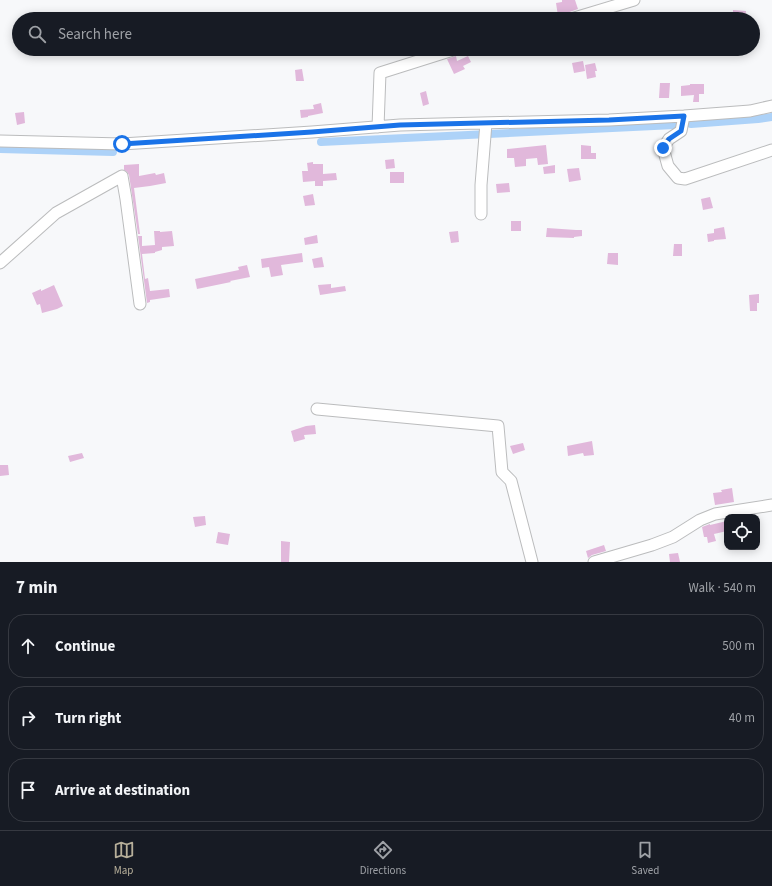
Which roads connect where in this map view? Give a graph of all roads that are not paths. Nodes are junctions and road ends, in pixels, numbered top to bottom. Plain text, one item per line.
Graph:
1 (634, 0) edge
2 (594, 12) edge
3 (434, 56) edge
4 (772, 106) edge
5 (684, 116) junction
6 (378, 127) junction
7 (486, 132) junction
8 (0, 141) edge
9 (772, 150) edge
10 (481, 214) dead end
11 (0, 263) edge
12 (140, 304) dead end
13 (317, 409) dead end
14 (772, 505) edge
15 (532, 562) edge
16 (594, 562) edge

1 - 2 street
3 - 6 street
4 - 5 street
5 - 7 street
5 - 9 street
6 - 7 street
6 - 8 street
7 - 10 street
11 - 12 street
13 - 15 street
14 - 16 street

